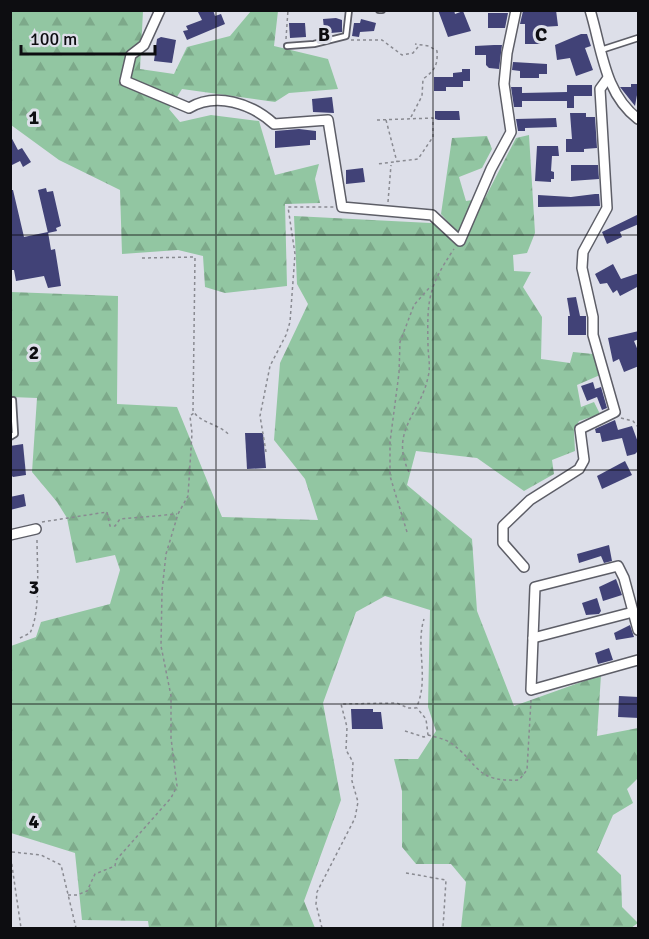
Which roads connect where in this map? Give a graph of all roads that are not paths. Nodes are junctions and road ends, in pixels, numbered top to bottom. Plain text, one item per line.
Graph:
1 (160, 10) edge
2 (350, 10) edge
3 (516, 10) edge
4 (590, 10) edge
5 (639, 38) edge
6 (286, 46) road end
7 (601, 50) junction
8 (608, 78) junction
9 (639, 119) edge
10 (13, 400) dead end
11 (10, 437) edge
12 (36, 529) road end
13 (10, 535) edge
14 (524, 567) dead end
15 (633, 612) junction
16 (639, 630) edge
17 (533, 638) junction
18 (639, 660) edge

1 - 3 street
2 - 6 lane
4 - 7 street
5 - 7 lane
7 - 8 street
8 - 9 street
8 - 14 street
10 - 11 lane
12 - 13 street
15 - 16 street
15 - 17 street
15 - 17 street
17 - 18 street

